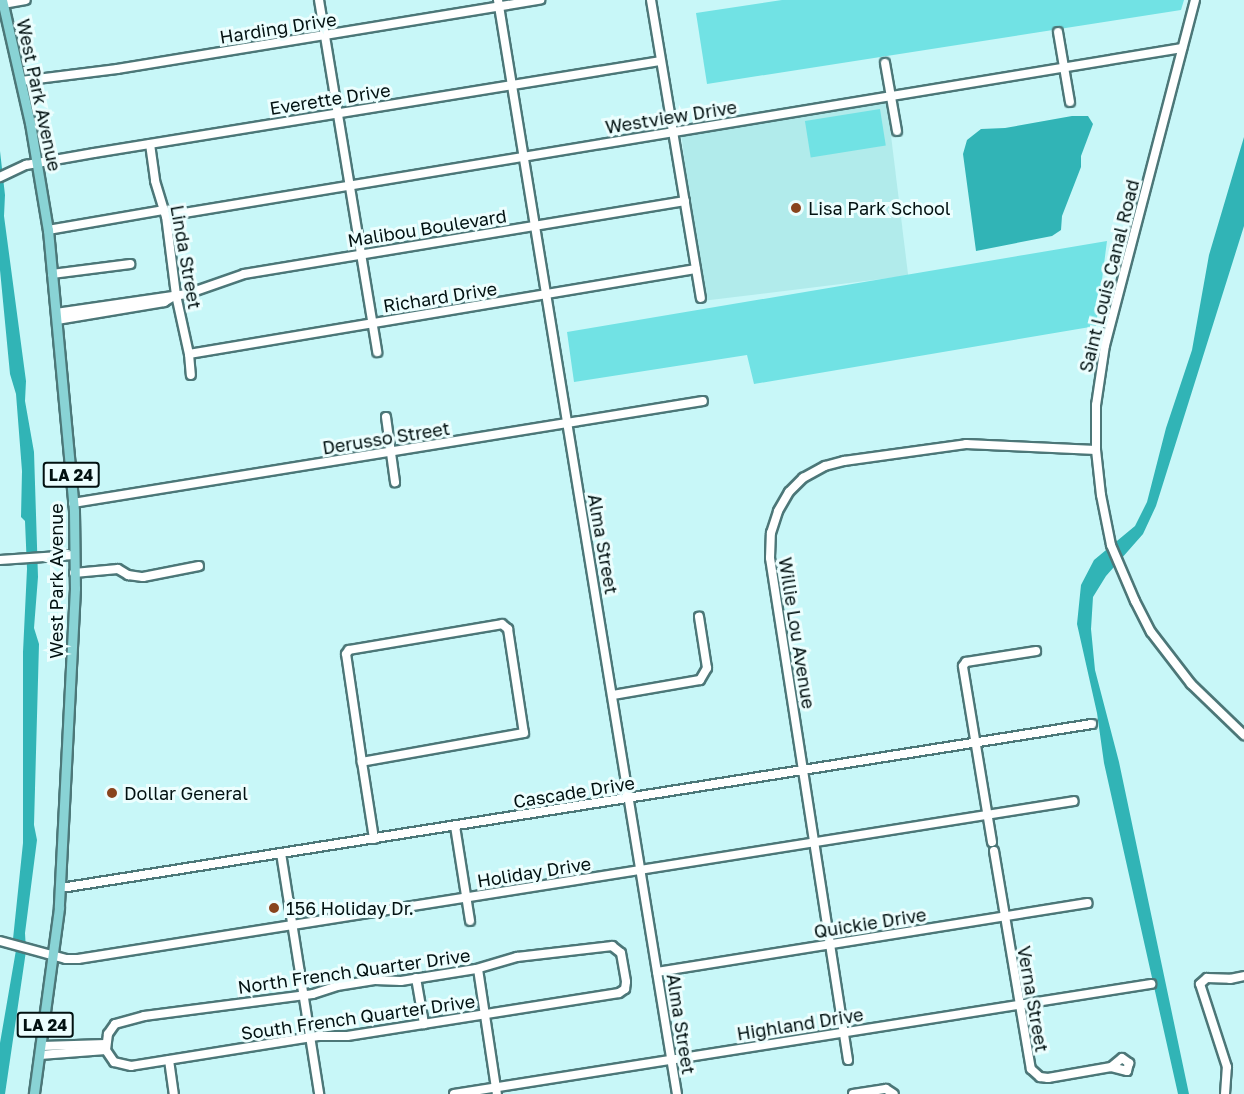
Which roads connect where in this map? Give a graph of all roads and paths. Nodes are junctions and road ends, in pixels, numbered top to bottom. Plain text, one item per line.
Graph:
1 (26, 0) edge
2 (319, 0) edge
3 (540, 0) edge
4 (651, 0) edge
5 (1195, 0) edge
6 (2, 2) edge
7 (498, 3) edge
8 (1058, 32) dead end
9 (325, 35) junction
10 (1182, 48) junction
11 (660, 61) junction
12 (885, 63) dead end
13 (1064, 68) junction
14 (21, 81) junction
15 (511, 85) junction
16 (891, 96) junction
17 (1070, 102) dead end
18 (337, 113) junction
19 (897, 131) dead end
20 (673, 132) junction
21 (150, 144) junction
22 (524, 157) junction
23 (38, 163) junction
24 (4, 175) edge
25 (350, 185) junction
26 (685, 201) junction
27 (165, 213) junction
28 (535, 225) junction
29 (48, 230) junction
30 (362, 255) junction
31 (130, 264) dead end
32 (696, 269) junction
33 (52, 274) junction
34 (547, 294) junction
35 (176, 295) junction
36 (701, 298) dead end
37 (56, 316) junction
38 (372, 323) junction
39 (378, 352) dead end
40 (189, 354) junction
41 (191, 375) dead end
42 (703, 401) dead end
43 (386, 417) dead end
44 (567, 424) junction
45 (1096, 450) junction
46 (391, 452) junction
47 (395, 482) dead end
48 (73, 503) junction
49 (74, 555) junction
50 (0, 560) edge
51 (199, 566) dead end
52 (74, 573) junction
53 (699, 616) dead end
54 (1036, 651) dead end
55 (613, 696) junction
56 (1092, 724) dead end
57 (1244, 735) edge
58 (976, 743) junction
59 (362, 762) junction
60 (803, 771) junction
61 (629, 798) junction
62 (1074, 801) dead end
63 (988, 815) junction
64 (455, 826) junction
65 (374, 839) junction
66 (815, 842) junction
67 (993, 842) dead end
68 (994, 851) dead end
69 (281, 853) junction
70 (640, 870) junction
71 (60, 888) junction
72 (466, 897) junction
73 (1088, 903) dead end
74 (1004, 917) junction
75 (470, 921) dead end
76 (292, 925) junction
77 (0, 941) edge
78 (831, 945) junction
79 (52, 955) junction
80 (478, 969) junction
81 (657, 972) junction
82 (1244, 976) edge
83 (416, 978) junction
84 (1150, 984) dead end
85 (625, 989) joint
86 (303, 995) junction
87 (1019, 1004) junction
88 (486, 1015) junction
89 (424, 1024) junction
90 (844, 1032) junction
91 (310, 1037) junction
92 (106, 1047) junction
93 (41, 1051) junction
94 (169, 1060) junction
95 (671, 1060) junction
96 (849, 1060) dead end
97 (1111, 1067) dead end
98 (497, 1091) edge
99 (34, 1094) edge
100 (174, 1094) edge
101 (319, 1094) edge
102 (454, 1094) edge
103 (677, 1094) edge
104 (853, 1094) edge
105 (894, 1094) edge
106 (1225, 1094) edge

1 - 6 street
2 - 9 street
3 - 7 street, Harding Drive
4 - 11 street
5 - 10 street, Saint Louis Canal Road
6 - 14 main road, West Park Avenue / LA 24
7 - 9 street, Harding Drive
7 - 15 street, Alma Street
8 - 13 street
9 - 14 street, Harding Drive
9 - 18 street
10 - 13 street, Westview Drive
10 - 45 street, Saint Louis Canal Road
11 - 15 street, Everette Drive
11 - 20 street
12 - 16 street
13 - 16 street, Westview Drive
13 - 17 street
14 - 23 main road, West Park Avenue / LA 24
15 - 18 street, Everette Drive
15 - 22 street, Alma Street
16 - 19 street
16 - 20 street, Westview Drive
18 - 21 street, Everette Drive
18 - 25 street
20 - 22 street, Westview Drive
20 - 26 street
21 - 23 street, Everette Drive
21 - 27 street, Linda Street
22 - 25 street, Westview Drive
22 - 28 street, Alma Street
23 - 24 street, Everette Drive
23 - 29 main road, West Park Avenue / LA 24
25 - 27 street, Westview Drive
25 - 30 street
26 - 28 street, Malibou Boulevard
26 - 32 street
27 - 29 street, Westview Drive
27 - 35 street, Linda Street
28 - 30 street, Malibou Boulevard
28 - 34 street, Alma Street
29 - 33 main road, West Park Avenue / LA 24
30 - 35 street, Malibou Boulevard
30 - 38 street
31 - 33 street
32 - 34 street, Richard Drive
32 - 36 street
33 - 37 main road, West Park Avenue / LA 24
34 - 38 street, Richard Drive
34 - 44 street, Alma Street
35 - 37 street, Malibou Boulevard
35 - 40 street, Linda Street
37 - 48 main road, West Park Avenue / LA 24
38 - 39 street
38 - 40 street, Richard Drive
40 - 41 street, Linda Street
42 - 44 street, Derusso Street
43 - 46 street
44 - 46 street, Derusso Street
44 - 55 street, Alma Street
45 - 57 street, Saint Louis Canal Road
45 - 60 street, Willie Lou Avenue
46 - 47 street
46 - 48 street, Derusso Street
48 - 49 main road, West Park Avenue / LA 24
49 - 50 street
49 - 52 main road, West Park Avenue / LA 24
51 - 52 street
52 - 71 main road, West Park Avenue / LA 24
53 - 55 street
54 - 58 street
55 - 61 street, Alma Street
56 - 58 street, Cascade Drive
58 - 60 street, Cascade Drive
58 - 63 street
59 - 59 street
59 - 65 street
60 - 61 street, Cascade Drive
60 - 66 street, Willie Lou Avenue
61 - 64 street, Cascade Drive
61 - 70 street, Alma Street
62 - 63 street, Holiday Drive
63 - 66 street, Holiday Drive
63 - 67 street
64 - 65 street, Cascade Drive
64 - 72 street
65 - 69 street, Cascade Drive
66 - 70 street, Holiday Drive
66 - 78 street, Willie Lou Avenue
68 - 74 street, Verna Street
69 - 71 street, Cascade Drive
69 - 76 street
70 - 72 street, Holiday Drive
70 - 81 street, Alma Street
71 - 79 main road, West Park Avenue / LA 24
72 - 75 street
72 - 76 street, Holiday Drive
73 - 74 street, Quickie Drive
74 - 78 street, Quickie Drive
74 - 87 street, Verna Street
76 - 79 street, Holiday Drive
76 - 86 street
77 - 79 street, Holiday Drive
78 - 81 street, Quickie Drive
78 - 90 street, Willie Lou Avenue
79 - 93 main road, West Park Avenue / LA 24
80 - 83 street, North French Quarter Drive
80 - 85 street, North French Quarter Drive
80 - 88 street
81 - 95 street, Alma Street
82 - 106 street
83 - 86 street, North French Quarter Drive
83 - 89 street
84 - 87 street, Highland Drive
85 - 88 street, South French Quarter Drive
86 - 91 street
86 - 92 street, North French Quarter Drive
87 - 90 street, Highland Drive
87 - 97 street, Verna Street
88 - 89 street, South French Quarter Drive
88 - 98 street
89 - 91 street, South French Quarter Drive
90 - 95 street, Highland Drive
90 - 96 street, Willie Lou Avenue
91 - 94 street, South French Quarter Drive
91 - 101 street
92 - 93 street
92 - 94 street, South French Quarter Drive
93 - 99 main road, West Park Avenue / LA 24
94 - 100 street
95 - 98 street, Highland Drive
95 - 103 street, Alma Street
98 - 102 street, Highland Drive
104 - 105 street

